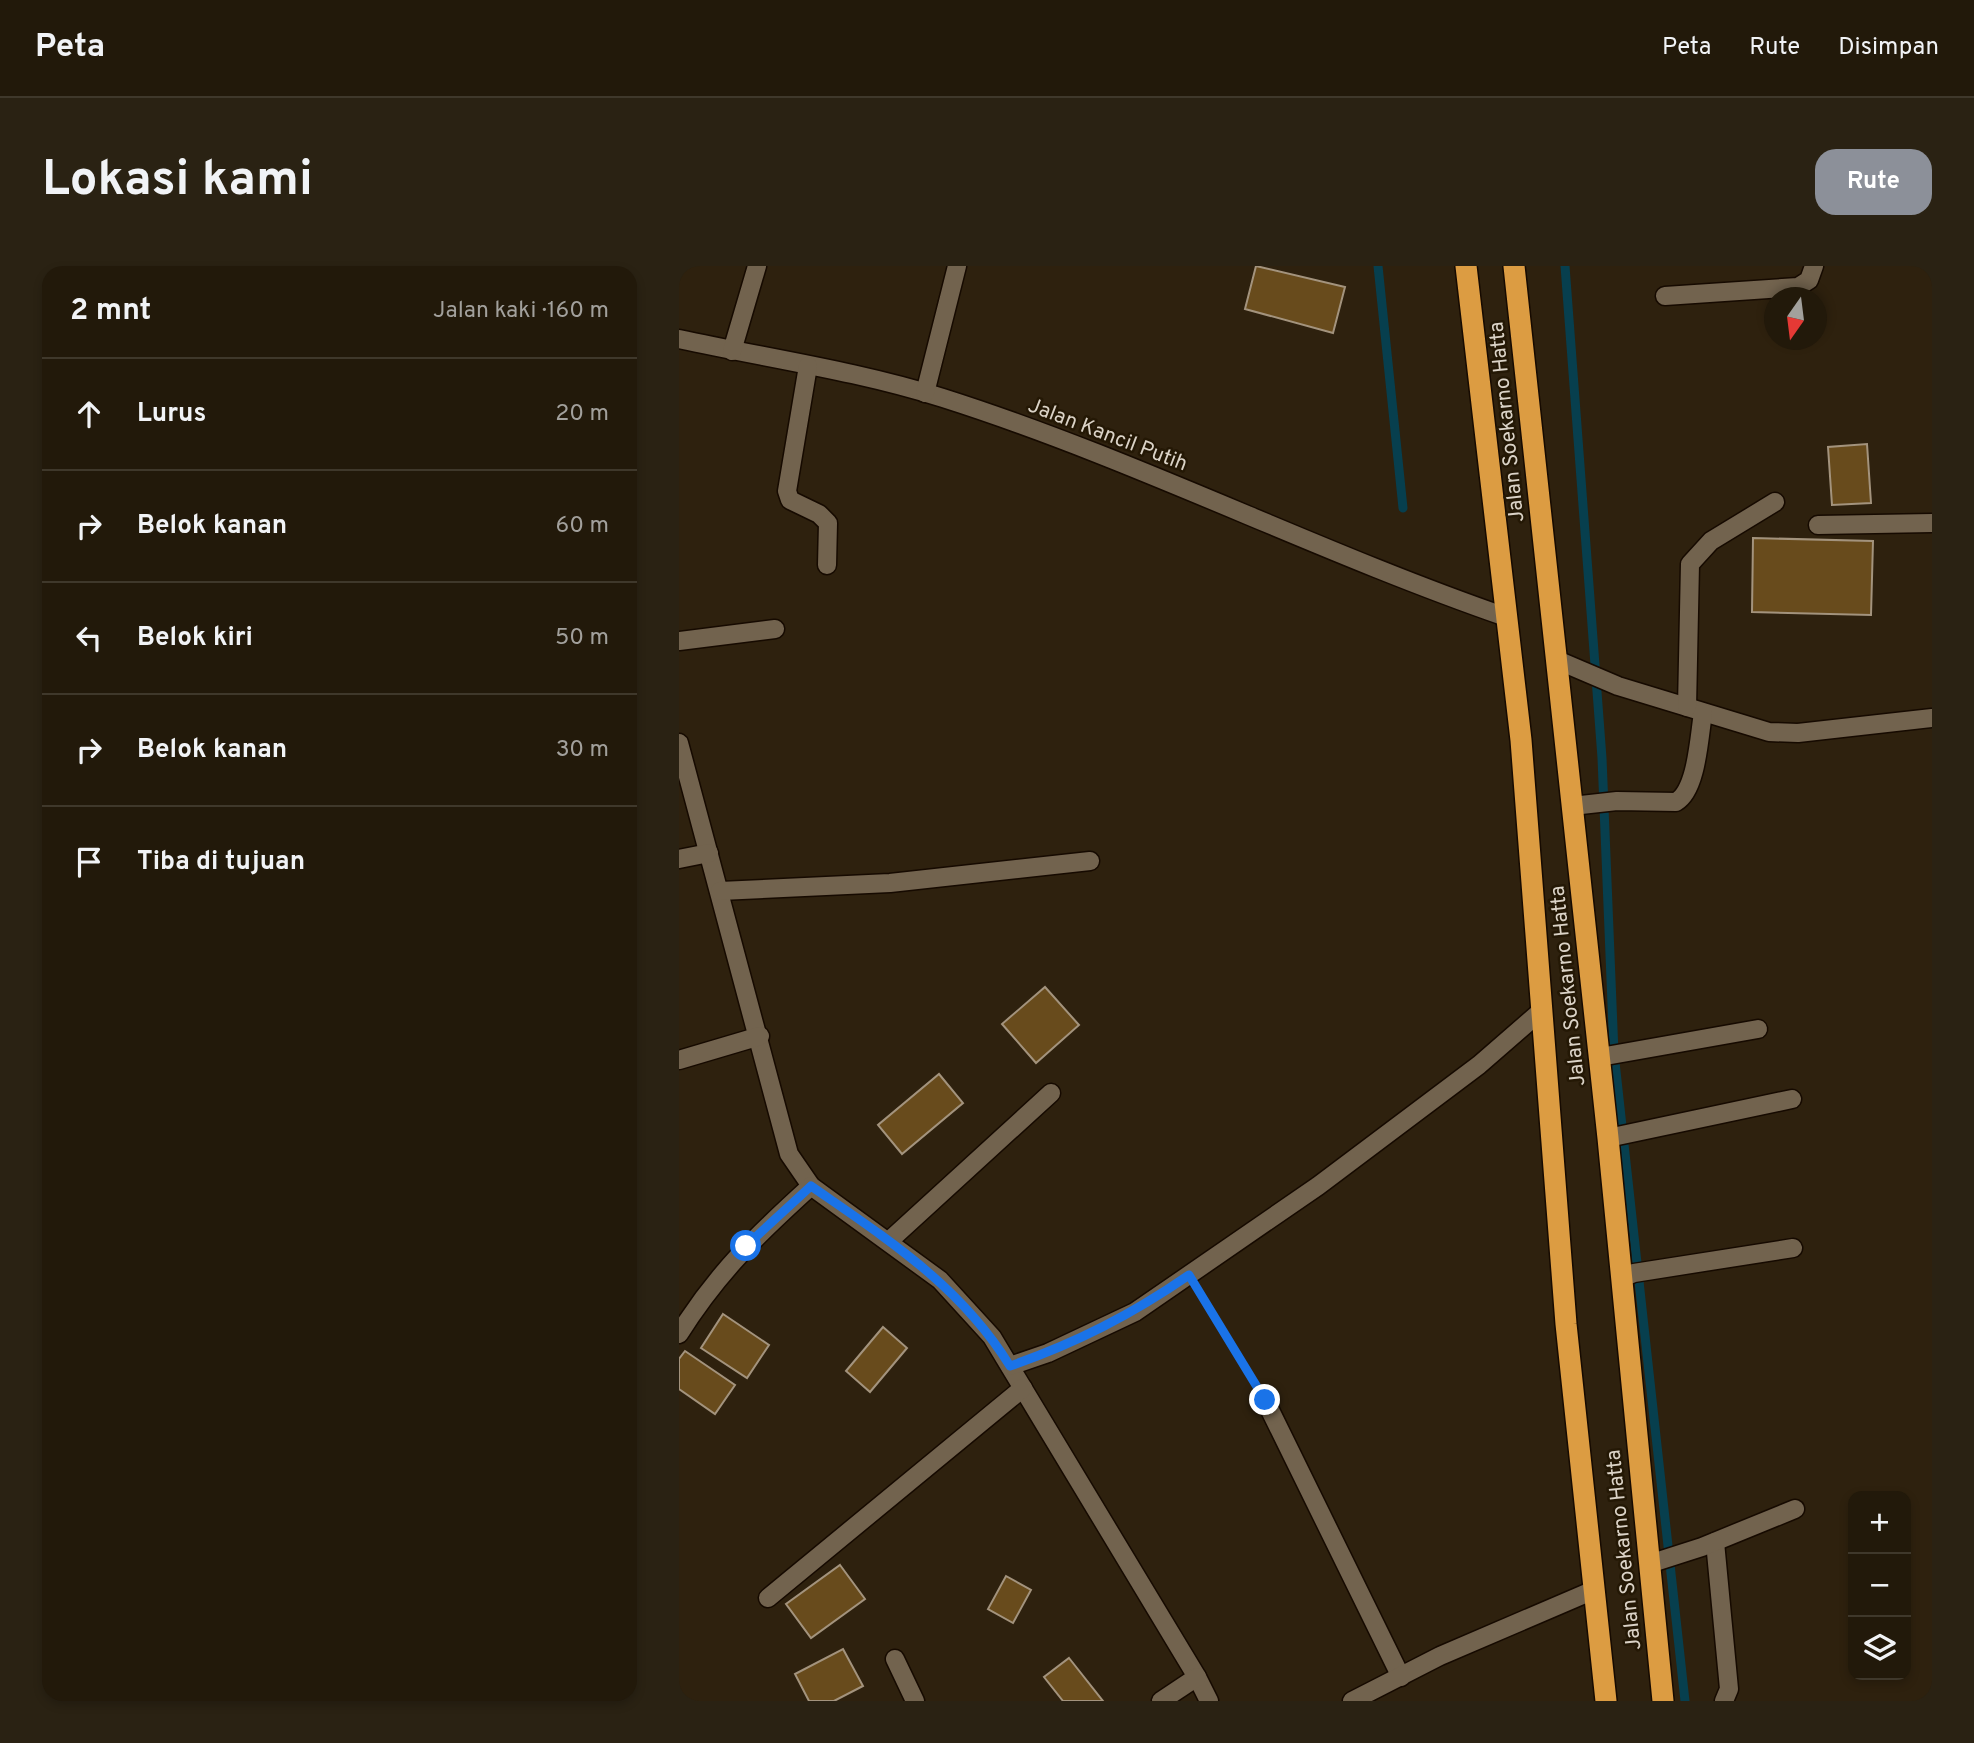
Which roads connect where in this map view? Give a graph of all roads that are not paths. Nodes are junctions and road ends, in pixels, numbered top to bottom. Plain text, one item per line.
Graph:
1 (757, 266) edge
2 (957, 266) edge
3 (1466, 266) edge
4 (1514, 266) edge
5 (1814, 266) edge
6 (1665, 296) dead end
7 (679, 339) edge
8 (732, 351) junction
9 (808, 366) junction
10 (925, 393) junction
11 (1775, 502) dead end
12 (1932, 523) edge
13 (1818, 525) dead end
14 (827, 565) dead end
15 (1506, 617) junction
16 (775, 629) dead end
17 (679, 642) edge
18 (1557, 660) junction
19 (1695, 710) junction
20 (1932, 718) edge
21 (679, 743) edge
22 (1572, 806) junction
23 (709, 853) junction
24 (679, 859) edge
25 (1090, 861) dead end
26 (720, 891) junction
27 (1539, 1012) junction
28 (1758, 1029) dead end
29 (760, 1036) junction
30 (1600, 1057) junction
31 (679, 1060) edge
32 (1051, 1093) dead end
33 (1792, 1100) dead end
34 (1608, 1138) junction
35 (811, 1186) junction
36 (889, 1241) junction
37 (1793, 1248) dead end
38 (1635, 1274) junction
39 (679, 1334) edge
40 (1010, 1366) junction
41 (1023, 1388) junction
42 (1265, 1400) road end
43 (1795, 1509) dead end
44 (1715, 1542) junction
45 (1649, 1564) junction
46 (1594, 1590) junction
47 (768, 1598) dead end
48 (895, 1659) dead end
49 (1197, 1677) junction
50 (1401, 1677) junction
51 (915, 1701) edge
52 (1161, 1701) edge
53 (1209, 1701) edge
54 (1352, 1701) edge
55 (1606, 1701) edge
56 (1663, 1701) edge
57 (1724, 1701) edge

1 - 8 street
2 - 10 street
3 - 15 highway, Jalan Soekarno Hatta
4 - 18 highway, Jalan Soekarno Hatta
5 - 6 street
7 - 8 street, Jalan Kancil Putih
8 - 9 street, Jalan Kancil Putih
9 - 10 street, Jalan Kancil Putih
9 - 14 street
10 - 15 street, Jalan Kancil Putih
11 - 19 street
12 - 13 street
15 - 27 highway, Jalan Soekarno Hatta
16 - 17 street
18 - 19 street
18 - 22 highway, Jalan Soekarno Hatta
19 - 20 street
19 - 22 street
21 - 23 street
22 - 30 highway, Jalan Soekarno Hatta
23 - 24 street
23 - 26 street
25 - 26 street
26 - 29 street
27 - 40 street
27 - 46 highway, Jalan Soekarno Hatta
28 - 30 street
29 - 31 street
29 - 35 street
30 - 34 highway, Jalan Soekarno Hatta
32 - 36 street
33 - 34 street
34 - 38 highway, Jalan Soekarno Hatta
35 - 36 street
35 - 39 street
36 - 40 street
37 - 38 street
38 - 45 highway, Jalan Soekarno Hatta
40 - 41 street
41 - 47 street
41 - 49 street
42 - 50 street
43 - 44 street
44 - 45 street
44 - 57 street
45 - 56 highway, Jalan Soekarno Hatta
46 - 50 street
46 - 55 highway, Jalan Soekarno Hatta
48 - 51 street
49 - 52 street
49 - 53 street
50 - 54 street

